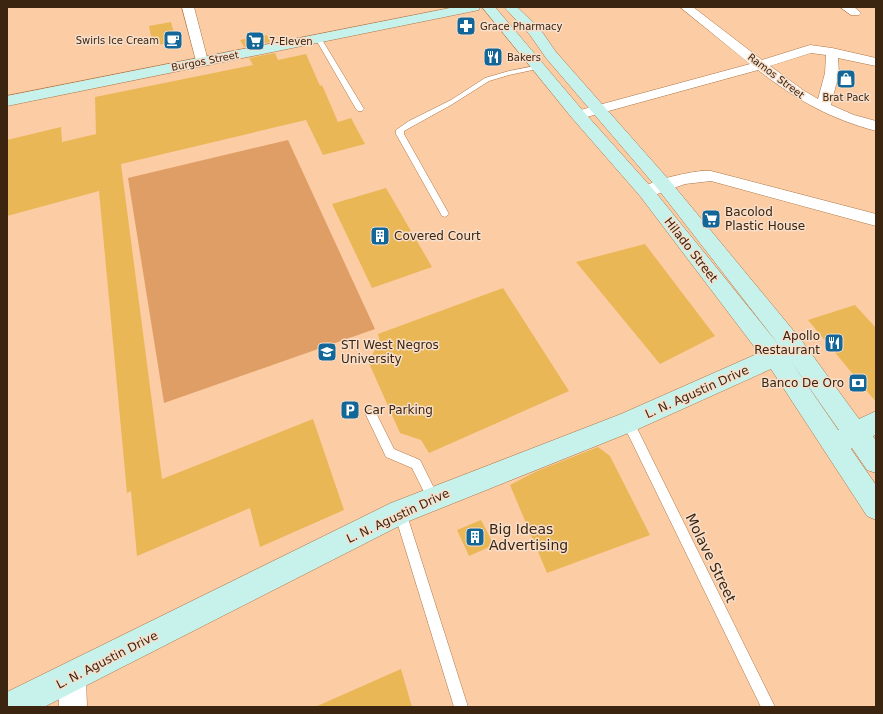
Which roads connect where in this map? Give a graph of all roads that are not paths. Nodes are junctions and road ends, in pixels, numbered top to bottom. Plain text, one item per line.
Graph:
1 (474, 7) edge
2 (488, 7) edge
3 (510, 7) edge
4 (686, 7) edge
5 (192, 8) edge
6 (318, 38) junction
7 (832, 52) junction
8 (202, 61) junction
9 (541, 61) junction
10 (876, 62) edge
11 (760, 65) junction
12 (7, 101) edge
13 (823, 108) junction
14 (360, 109) dead end
15 (599, 110) junction
16 (578, 115) junction
17 (876, 126) edge
18 (664, 185) junction
19 (646, 192) junction
20 (445, 214) dead end
21 (876, 220) edge
22 (785, 352) junction
23 (371, 415) dead end
24 (628, 422) junction
25 (876, 422) edge
26 (855, 433) junction
27 (835, 445) junction
28 (876, 461) edge
29 (433, 498) junction
30 (876, 507) edge
31 (400, 512) junction
32 (72, 678) junction
33 (11, 707) edge
34 (73, 707) edge
35 (461, 707) edge
36 (768, 707) edge

1 - 6 main road, Burgos Street
2 - 9 main road, Hilado Street
3 - 9 main road, Hilado Street
4 - 11 street, Ramos Street
5 - 8 street
6 - 8 main road, Burgos Street
6 - 14 lane
7 - 10 street
7 - 11 street
7 - 13 street
8 - 12 main road, Burgos Street
9 - 15 main road, Hilado Street
9 - 16 main road, Hilado Street
9 - 20 lane
11 - 13 street, Ramos Street
11 - 15 street
13 - 17 street, Ramos Street
15 - 16 street
15 - 18 main road, Hilado Street
16 - 19 main road, Hilado Street
18 - 19 street
18 - 21 street
18 - 22 main road, Hilado Street
19 - 22 main road, Hilado Street
22 - 24 main road, L. N. Agustin Drive
22 - 26 main road, Hilado Street
22 - 27 main road, Hilado Street
23 - 29 lane
24 - 29 main road, L. N. Agustin Drive
24 - 36 lane, Molave Street
25 - 26 main road
26 - 27 main road
26 - 28 main road, Hilado Street
27 - 30 main road, Hilado Street
29 - 31 main road, L. N. Agustin Drive
31 - 32 main road, L. N. Agustin Drive
31 - 35 lane
32 - 33 main road, L. N. Agustin Drive
32 - 34 street

